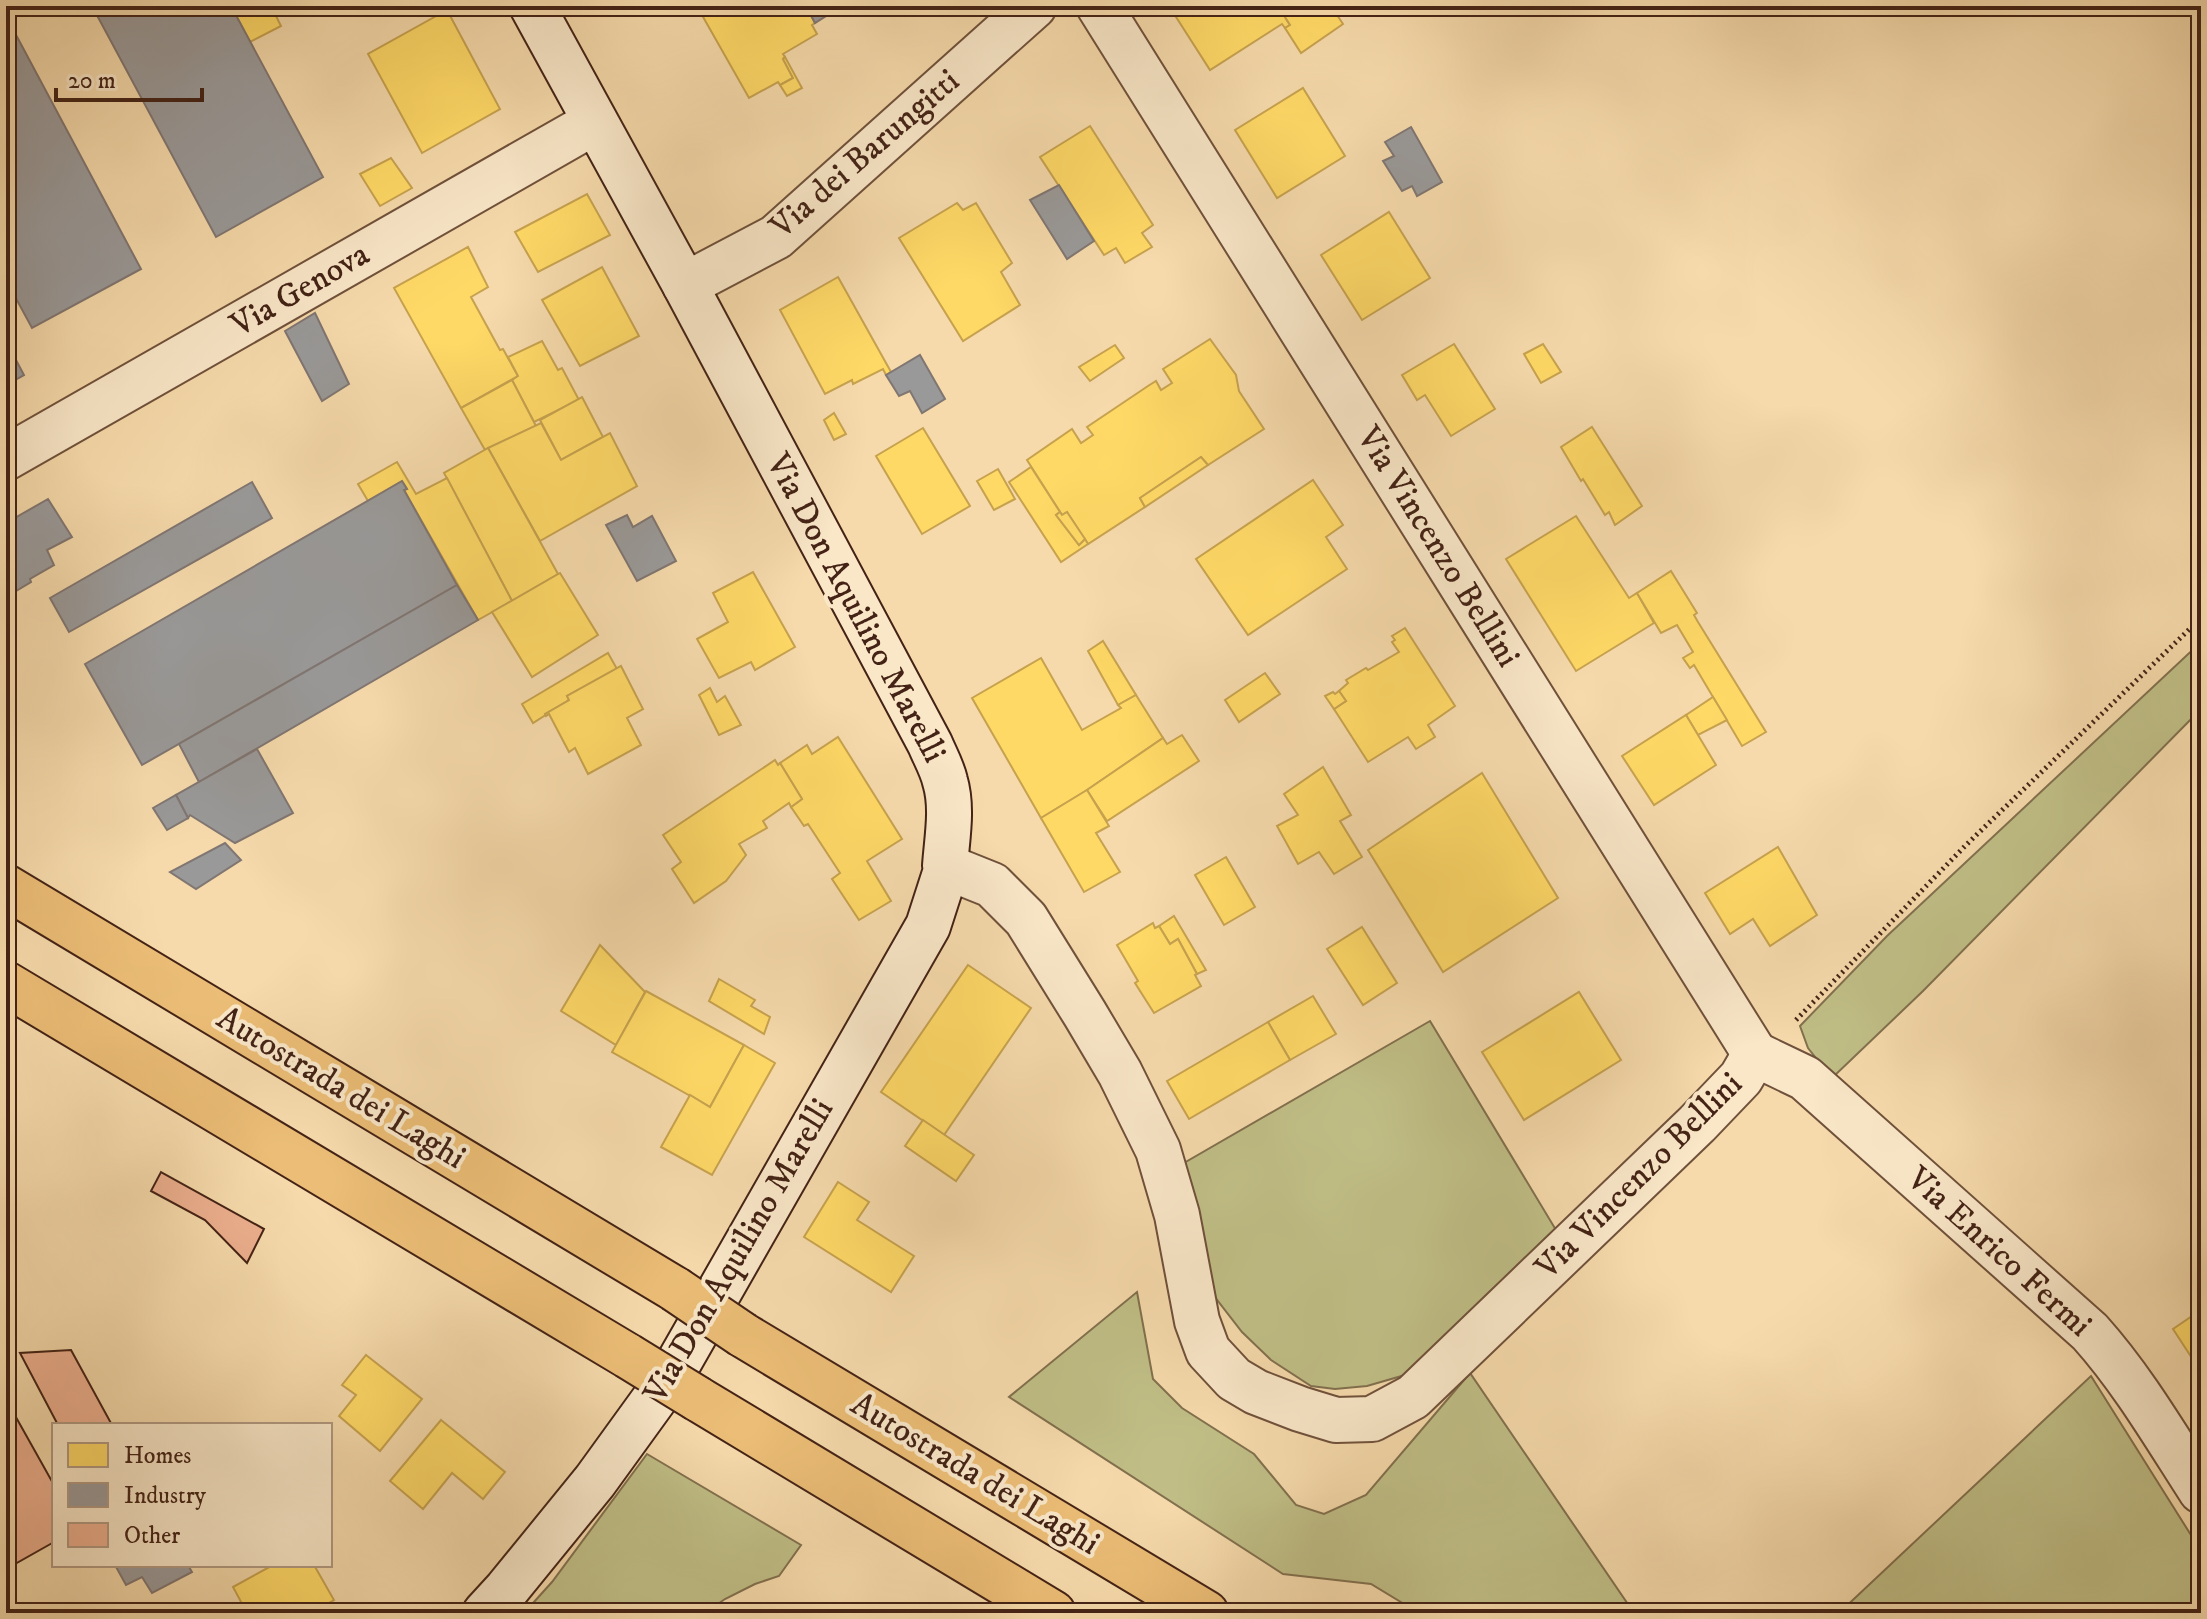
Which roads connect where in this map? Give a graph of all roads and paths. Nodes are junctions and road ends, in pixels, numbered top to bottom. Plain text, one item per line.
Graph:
1 (532, 6) edge
2 (1034, 6) edge
3 (1099, 6) edge
4 (595, 122) junction
5 (685, 285) junction
6 (6, 458) edge
7 (2201, 618) edge
8 (947, 867) junction
9 (6, 887) edge
10 (6, 984) edge
11 (1755, 1054) junction
12 (2201, 1491) edge
13 (485, 1613) edge
14 (1053, 1613) edge
15 (1206, 1613) edge

1 - 4 street, Via Don Aquilino Marelli
2 - 5 street, Via dei Barungitti
3 - 11 street, Via Vincenzo Bellini
4 - 5 street, Via Don Aquilino Marelli
4 - 6 street, Via Genova
5 - 8 street, Via Don Aquilino Marelli
7 - 11 path
8 - 11 street, Via Vincenzo Bellini
8 - 13 street, Via Don Aquilino Marelli
9 - 15 highway, Autostrada dei Laghi, bridge
10 - 14 highway, bridge
11 - 12 street, Via Enrico Fermi

